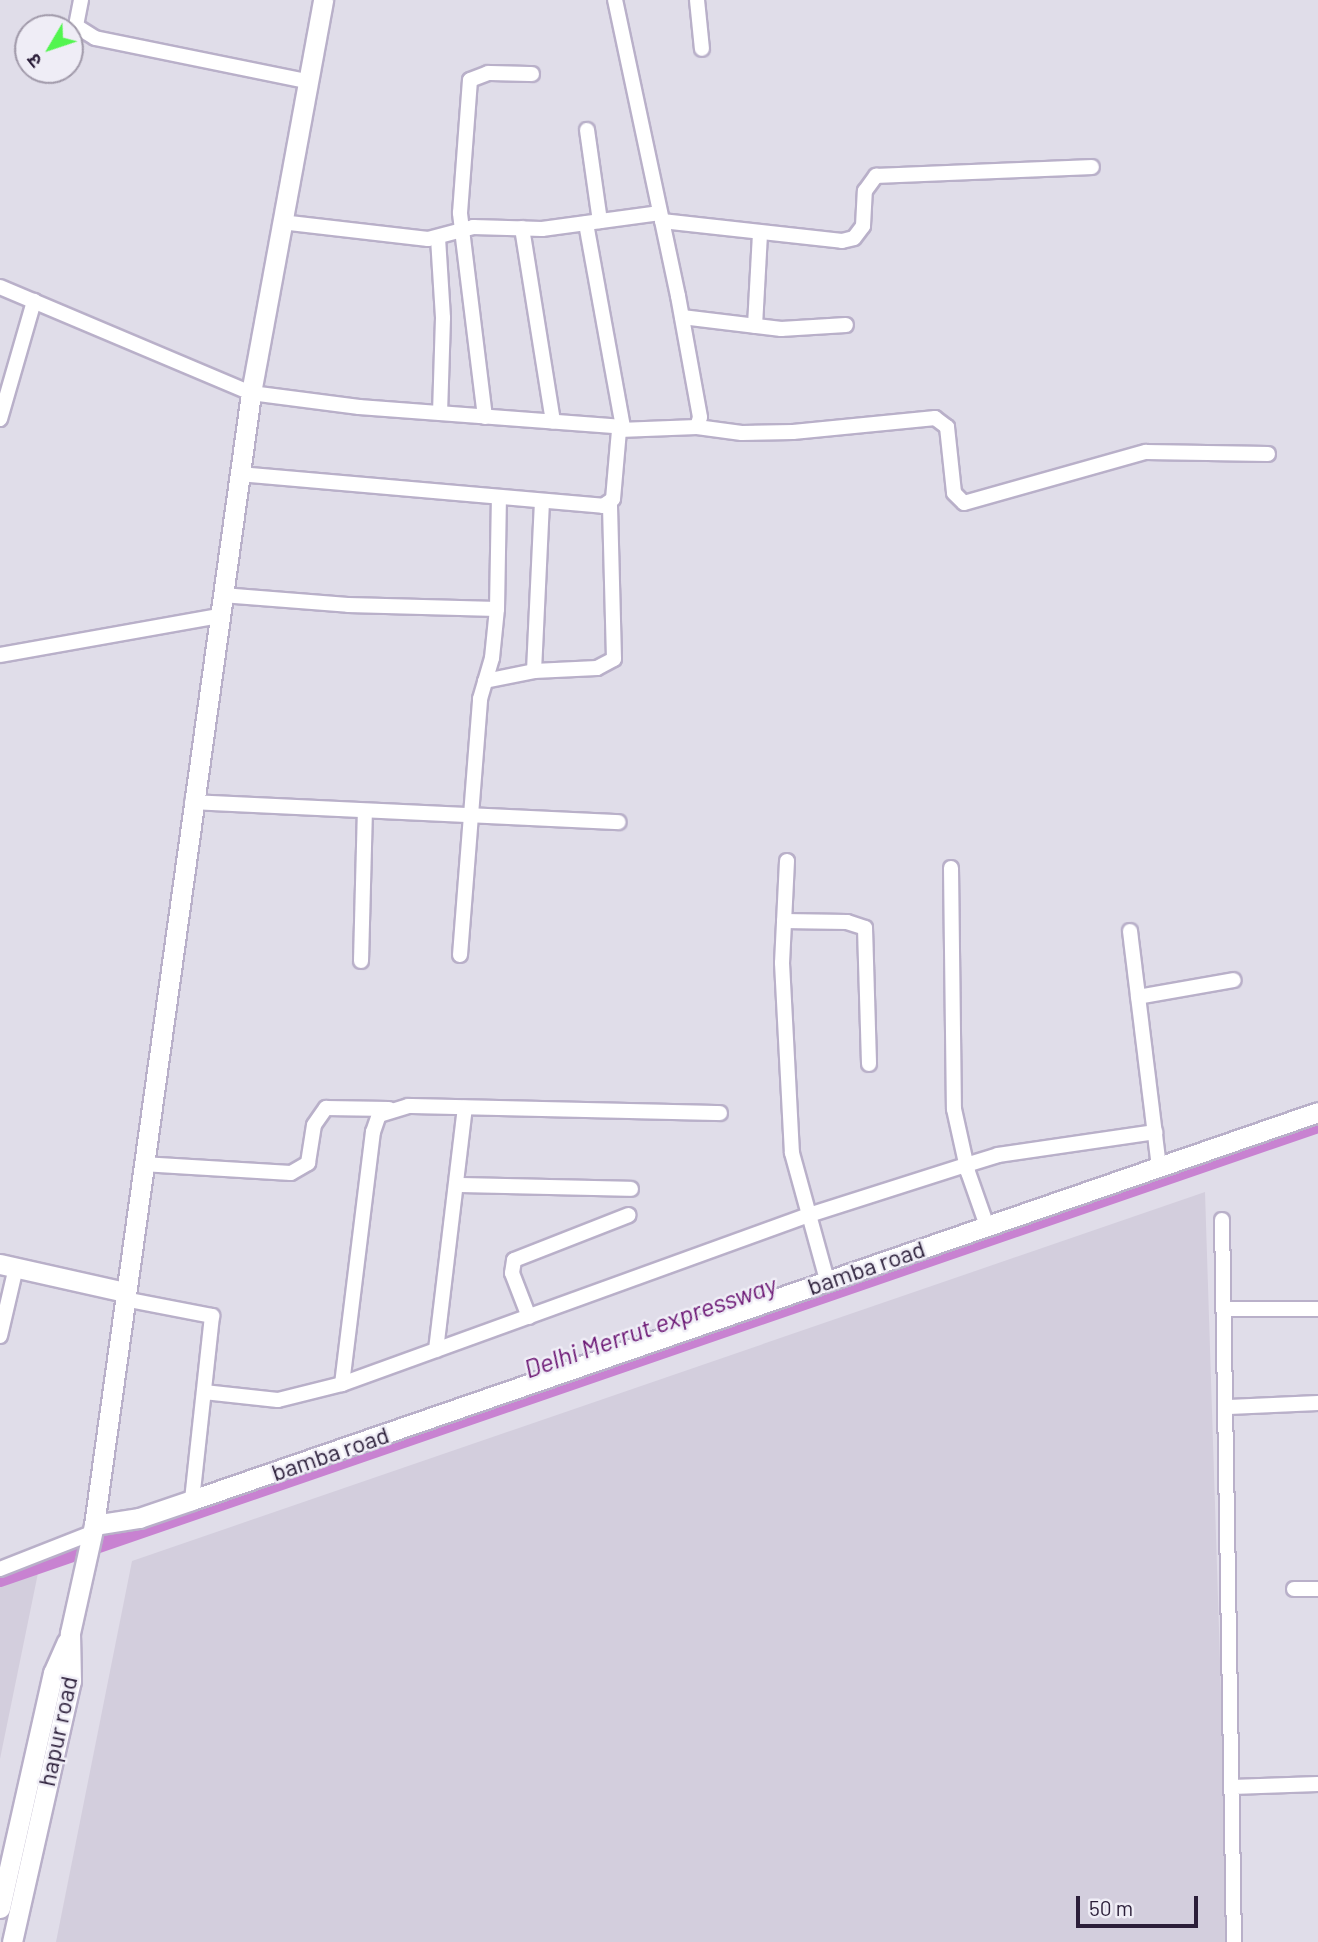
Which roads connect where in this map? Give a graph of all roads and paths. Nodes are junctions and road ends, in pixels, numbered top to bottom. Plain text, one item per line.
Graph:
1 (81, 0) edge
2 (323, 0) edge
3 (615, 0) edge
4 (697, 0) edge
5 (702, 49) dead end
6 (532, 74) dead end
7 (307, 81) junction
8 (587, 130) dead end
9 (1092, 167) dead end
10 (661, 217) junction
11 (281, 222) junction
12 (593, 222) junction
13 (522, 228) junction
14 (464, 230) junction
15 (760, 233) junction
16 (438, 238) junction
17 (0, 287) edge
18 (34, 301) junction
19 (681, 317) junction
20 (846, 325) dead end
21 (754, 326) junction
22 (251, 393) junction
23 (3, 400) edge
24 (440, 413) junction
25 (485, 417) junction
26 (0, 419) edge
27 (553, 422) junction
28 (623, 426) junction
29 (697, 428) junction
30 (1268, 454) dead end
31 (239, 474) junction
32 (499, 499) junction
33 (542, 501) junction
34 (610, 503) junction
35 (222, 595) junction
36 (496, 608) junction
37 (218, 616) junction
38 (0, 655) edge
39 (534, 671) junction
40 (485, 681) junction
41 (191, 802) junction
42 (365, 812) junction
43 (470, 816) junction
44 (619, 822) dead end
45 (787, 861) dead end
46 (951, 868) dead end
47 (784, 921) junction
48 (1130, 931) dead end
49 (460, 955) dead end
50 (361, 961) dead end
51 (1234, 980) dead end
52 (1138, 997) junction
53 (869, 1064) dead end
54 (466, 1108) junction
55 (388, 1109) junction
56 (1318, 1112) edge
57 (720, 1113) dead end
58 (1155, 1132) junction
59 (142, 1164) junction
60 (966, 1165) junction
61 (1159, 1168) junction
62 (457, 1185) junction
63 (631, 1189) dead end
64 (629, 1215) dead end
65 (809, 1215) junction
66 (1222, 1220) dead end
67 (987, 1226) junction
68 (8, 1265) edge
69 (827, 1280) junction
70 (124, 1295) junction
71 (1318, 1308) edge
72 (1225, 1309) junction
73 (529, 1317) junction
74 (0, 1336) edge
75 (436, 1350) junction
76 (342, 1384) junction
77 (204, 1392) junction
78 (1318, 1404) edge
79 (1228, 1407) junction
80 (192, 1500) junction
81 (92, 1532) junction
82 (0, 1569) edge
83 (1294, 1589) dead end
84 (1318, 1589) edge
85 (70, 1633) junction
86 (1318, 1784) edge
87 (1233, 1787) junction
88 (0, 1908) edge
89 (12, 1942) edge
90 (1234, 1942) edge

1 - 7 street
2 - 7 main road
3 - 10 street
4 - 5 street
6 - 14 street
7 - 11 main road
8 - 12 street
9 - 15 street
10 - 12 street
10 - 15 street
10 - 19 street
11 - 16 street
11 - 22 main road
12 - 13 street
12 - 28 street
13 - 14 street
13 - 27 street
14 - 16 street
14 - 25 street
15 - 21 street
16 - 24 street
17 - 18 street
18 - 22 street
18 - 23 street
19 - 21 street
19 - 29 street
20 - 21 street
22 - 24 street
22 - 31 main road
23 - 26 street
24 - 25 street
25 - 27 street
27 - 28 street
28 - 29 street
28 - 34 street
29 - 30 street
31 - 32 street
31 - 35 main road
32 - 33 street
32 - 36 street
33 - 34 street
33 - 39 street
34 - 39 street
35 - 36 street
35 - 37 main road
36 - 40 street
37 - 38 street
37 - 41 main road
39 - 40 street
40 - 43 street
41 - 42 street
41 - 59 main road
42 - 43 street
42 - 50 street
43 - 44 street
43 - 49 street
45 - 47 street
46 - 60 street
47 - 53 street
47 - 65 street
48 - 52 street
51 - 52 street
52 - 58 street
54 - 55 street
54 - 57 street
54 - 62 street
55 - 59 street
55 - 76 street
56 - 61 main road, bamba road
58 - 60 street
58 - 61 street
59 - 70 main road
60 - 65 street
60 - 67 street
61 - 67 main road, bamba road
62 - 63 street
62 - 75 street
64 - 73 street
65 - 69 street
65 - 73 street
66 - 72 street
67 - 69 main road, bamba road
68 - 70 main road
68 - 74 street
69 - 80 main road, bamba road
70 - 77 street
70 - 81 main road
71 - 72 street
72 - 79 street
73 - 75 street
75 - 76 street
76 - 77 street
77 - 80 street
78 - 79 street
79 - 87 street
80 - 81 main road, bamba road
81 - 82 street
81 - 85 main road
83 - 84 street
85 - 88 main road, hapur road
85 - 89 main road, hapur road
86 - 87 street
87 - 90 street

